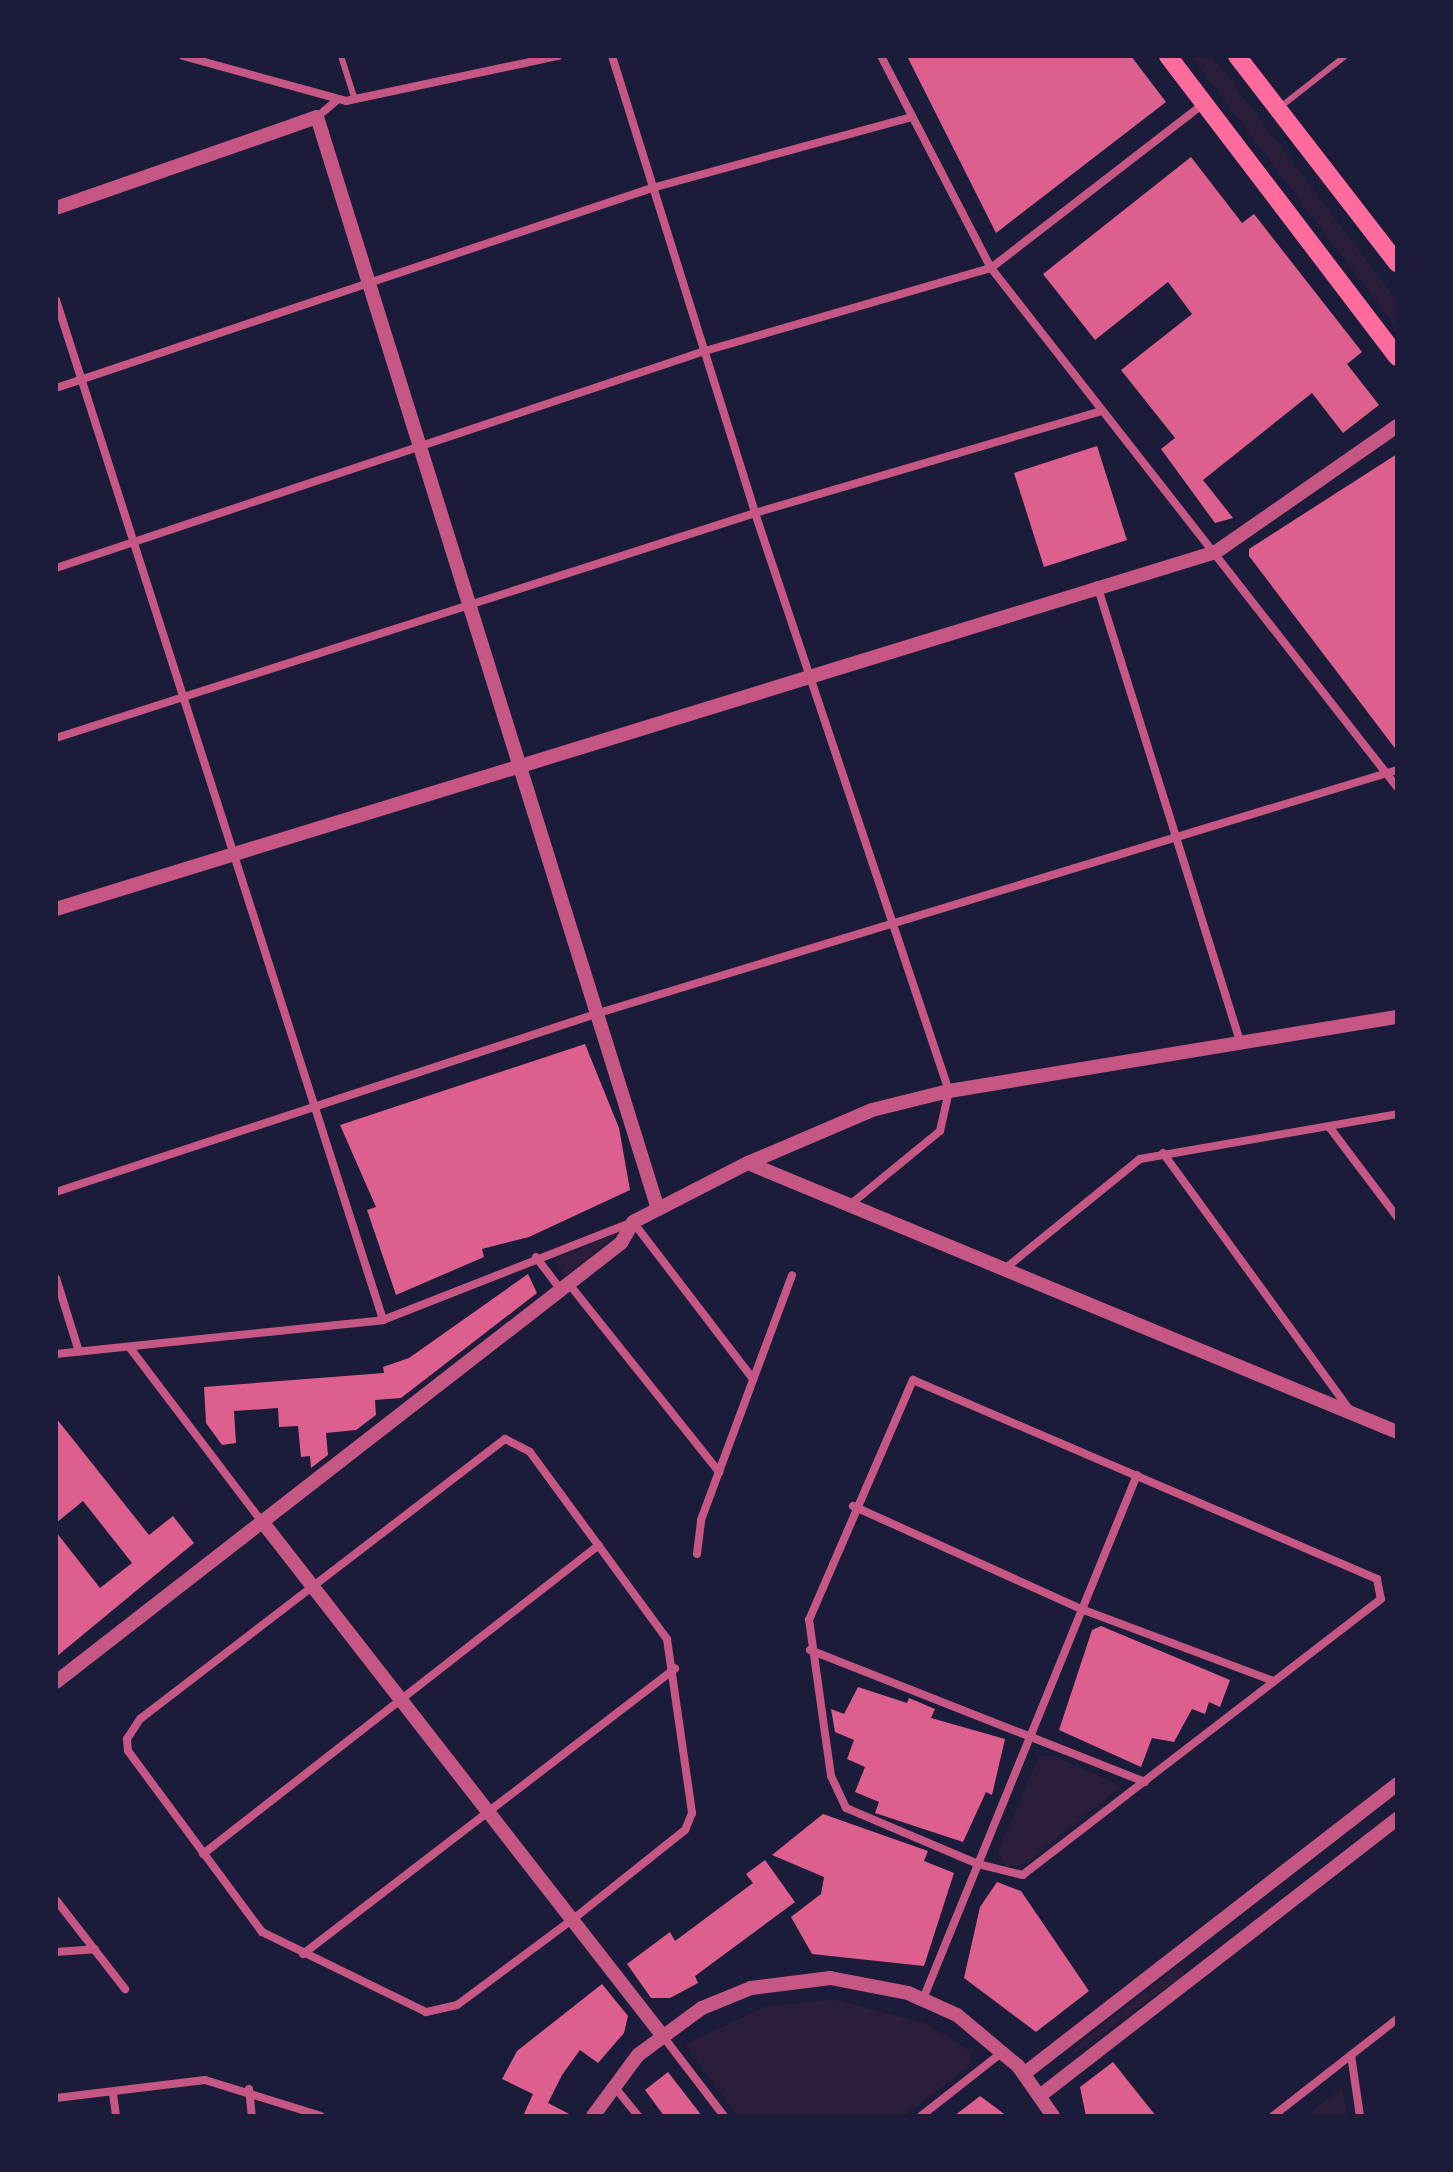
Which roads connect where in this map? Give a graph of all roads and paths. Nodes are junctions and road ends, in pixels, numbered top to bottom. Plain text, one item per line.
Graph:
1 (183, 56) edge
2 (341, 56) edge
3 (558, 56) edge
4 (612, 56) edge
5 (881, 56) edge
6 (1168, 56) edge
7 (1237, 56) edge
8 (1345, 56) edge
9 (337, 100) junction
10 (355, 100) junction
11 (1203, 104) junction
12 (1276, 110) junction
13 (317, 117) junction
14 (911, 117) junction
15 (652, 188) junction
16 (56, 208) edge
17 (1397, 263) edge
18 (991, 268) junction
19 (368, 283) junction
20 (56, 300) edge
21 (705, 351) junction
22 (1397, 357) edge
23 (79, 380) junction
24 (56, 388) edge
25 (1101, 411) junction
26 (1397, 426) edge
27 (421, 442) junction
28 (755, 513) junction
29 (136, 541) junction
30 (1216, 552) junction
31 (56, 568) edge
32 (1097, 584) junction
33 (473, 604) junction
34 (808, 674) junction
35 (187, 694) junction
36 (56, 738) edge
37 (522, 765) junction
38 (1397, 770) edge
39 (1387, 773) junction
40 (1397, 787) edge
41 (1178, 836) junction
42 (236, 856) junction
43 (56, 909) edge
44 (894, 925) junction
45 (602, 1012) junction
46 (1397, 1017) edge
47 (1240, 1041) junction
48 (949, 1091) junction
49 (316, 1110) junction
50 (1397, 1114) edge
51 (1330, 1128) junction
52 (1163, 1153) junction
53 (748, 1163) junction
54 (56, 1192) edge
55 (846, 1207) junction
56 (658, 1209) junction
57 (1397, 1217) edge
58 (633, 1222) junction
59 (536, 1257) junction
60 (1007, 1267) junction
61 (792, 1275) dead end
62 (56, 1278) edge
63 (565, 1287) junction
64 (383, 1320) junction
65 (130, 1348) junction
66 (79, 1352) junction
67 (56, 1354) edge
68 (753, 1379) junction
69 (1352, 1414) junction
70 (1397, 1432) edge
71 (719, 1472) junction
72 (1137, 1475) junction
73 (853, 1506) junction
74 (264, 1524) junction
75 (599, 1545) junction
76 (697, 1554) dead end
77 (315, 1592) junction
78 (1081, 1609) junction
79 (810, 1650) junction
80 (675, 1669) junction
81 (1271, 1680) junction
82 (56, 1682) edge
83 (398, 1702) junction
84 (1030, 1737) junction
85 (1145, 1782) junction
86 (1397, 1784) edge
87 (484, 1808) junction
88 (1397, 1819) edge
89 (203, 1854) junction
90 (978, 1864) junction
91 (56, 1900) edge
92 (573, 1919) junction
93 (95, 1949) junction
94 (56, 1952) edge
95 (1180, 1952) junction
96 (303, 1954) junction
97 (1198, 1974) junction
98 (125, 1989) dead end
99 (923, 1999) junction
100 (1397, 2019) edge
101 (662, 2035) junction
102 (1004, 2051) junction
103 (1351, 2055) junction
104 (1025, 2073) junction
105 (613, 2085) junction
106 (249, 2089) junction
107 (113, 2094) junction
108 (1041, 2095) junction
109 (56, 2098) edge
110 (718, 2114) edge
111 (116, 2116) edge
112 (252, 2116) edge
113 (321, 2116) edge
114 (593, 2116) edge
115 (638, 2116) edge
116 (921, 2116) edge
117 (1053, 2116) edge
118 (1273, 2116) edge
119 (1360, 2116) edge

1 - 9 street
2 - 10 lane
3 - 10 street
4 - 15 street
5 - 14 street
6 - 11 main road
7 - 12 main road
8 - 12 lane
9 - 10 street
9 - 13 street
11 - 18 street
11 - 22 main road
12 - 17 main road
13 - 16 street
13 - 19 street
14 - 15 street
14 - 18 street
15 - 19 street
15 - 21 street
18 - 21 street
18 - 25 street
19 - 23 street
19 - 27 street
20 - 23 street
21 - 27 street
21 - 28 street
23 - 24 street
23 - 29 street
25 - 28 street
25 - 30 street
26 - 30 street
27 - 29 street
27 - 33 street
28 - 33 street
28 - 34 street
29 - 31 street
29 - 35 street
30 - 32 street
30 - 39 street
32 - 34 street
32 - 41 street
33 - 35 street
33 - 37 street
34 - 37 street
34 - 44 street
35 - 36 street
35 - 42 street
37 - 42 street
37 - 45 street
38 - 39 street
39 - 40 street
39 - 41 street
41 - 44 street
41 - 47 street
42 - 43 street
42 - 49 street
44 - 45 street
44 - 48 street
45 - 49 street
45 - 56 street
46 - 47 street
47 - 48 street
48 - 53 street
48 - 55 street
49 - 54 street
49 - 64 street
50 - 51 street
51 - 52 street
51 - 57 street
52 - 60 street
52 - 69 street
53 - 55 street
53 - 56 street
55 - 60 street
56 - 58 street
58 - 59 street
58 - 63 street
58 - 68 street
59 - 63 street
59 - 64 street
60 - 69 street
61 - 68 street
62 - 66 street
63 - 71 street
63 - 74 street
64 - 65 street
65 - 66 street
65 - 74 street
66 - 67 street
68 - 71 street
69 - 70 street
71 - 76 street
72 - 73 street
72 - 78 street
72 - 81 street
73 - 78 street
73 - 79 street
74 - 77 street
74 - 82 street
75 - 77 street
75 - 80 street
75 - 83 street
77 - 83 street
77 - 89 street
78 - 81 street
78 - 84 street
79 - 84 street
79 - 90 street
80 - 87 street
80 - 92 street
81 - 85 street
83 - 87 street
83 - 89 street
84 - 85 street
84 - 90 street
85 - 90 street
86 - 95 street
87 - 92 street
87 - 96 street
88 - 97 street
89 - 96 street
90 - 99 street
91 - 93 street
92 - 96 street
92 - 101 street
93 - 94 street
93 - 98 street
95 - 97 street
95 - 104 street
97 - 108 street
99 - 101 street
99 - 102 street
100 - 103 street
101 - 105 street
101 - 110 street
102 - 104 street
102 - 116 street
103 - 118 street
103 - 119 street
104 - 108 street
105 - 114 street
105 - 115 street
106 - 107 street
106 - 112 street
106 - 113 street
107 - 109 street
107 - 111 street
108 - 117 street

